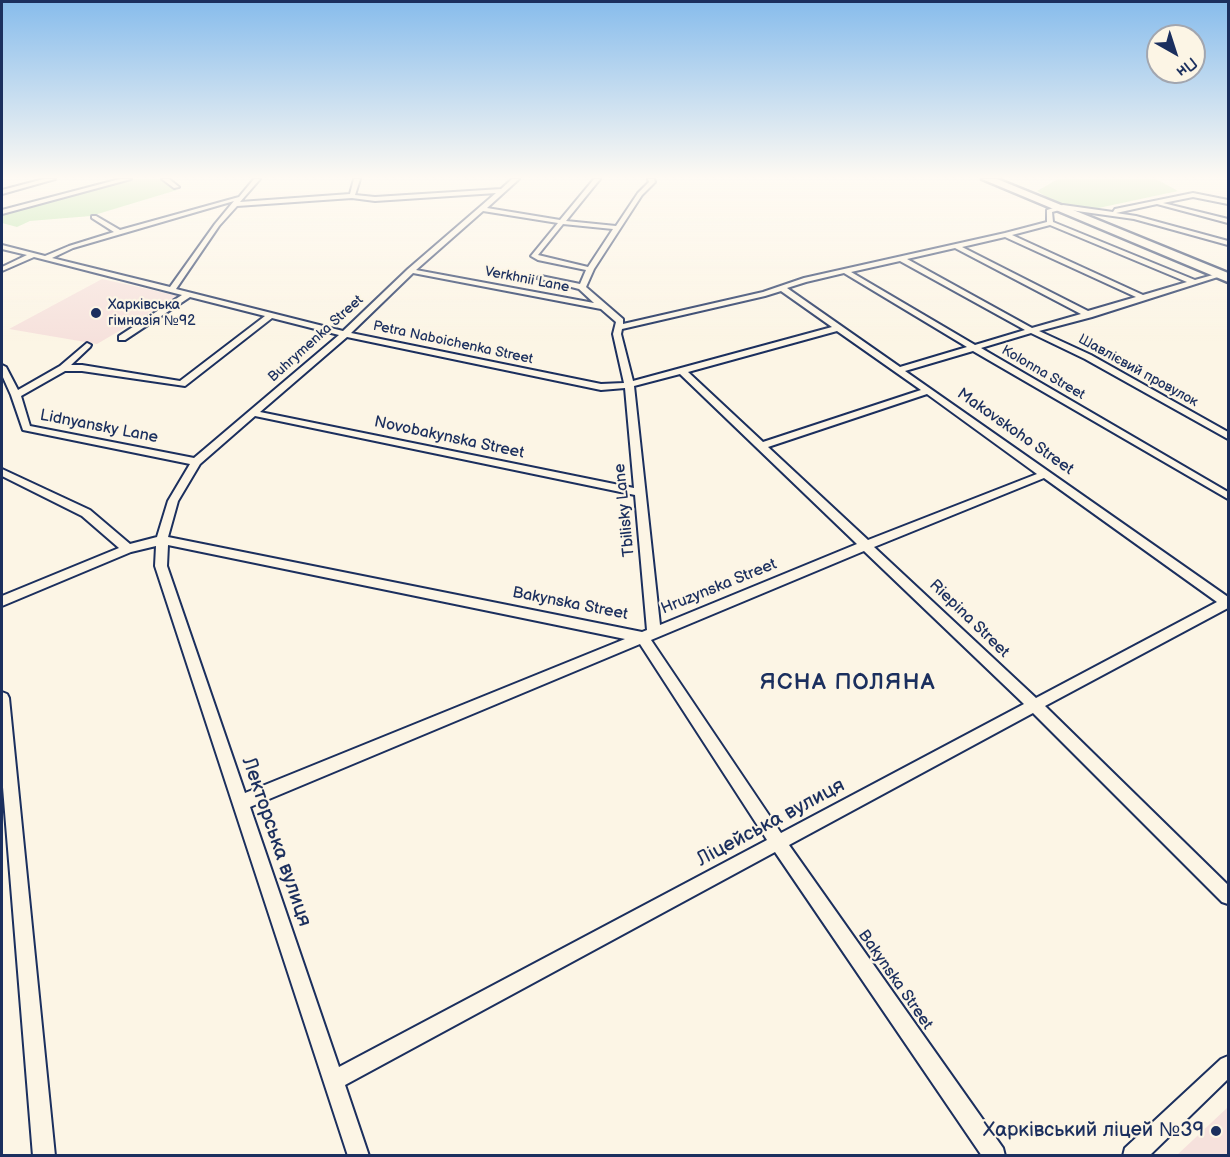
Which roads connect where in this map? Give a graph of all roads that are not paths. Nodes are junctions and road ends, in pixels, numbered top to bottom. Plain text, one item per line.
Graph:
1 (116, 233) edge
2 (211, 233) edge
3 (455, 233) edge
4 (553, 233) edge
5 (614, 233) edge
6 (1013, 233) edge
7 (1074, 233) edge
8 (1118, 233) edge
9 (1192, 233) edge
10 (1006, 235) junction
11 (1228, 243) edge
12 (955, 246) junction
13 (2, 247) edge
14 (34, 255) junction
15 (45, 258) junction
16 (902, 259) junction
17 (2, 269) edge
18 (590, 269) junction
19 (411, 271) junction
20 (845, 271) junction
21 (1224, 277) edge
22 (541, 278) dead end
23 (1195, 283) junction
24 (582, 287) junction
25 (782, 288) junction
26 (172, 290) junction
27 (189, 294) junction
28 (1143, 298) junction
29 (602, 307) junction
30 (271, 315) junction
31 (1089, 315) junction
32 (619, 327) junction
33 (838, 328) junction
34 (1034, 332) junction
35 (345, 334) junction
36 (122, 338) dead end
37 (87, 345) dead end
38 (975, 348) junction
39 (2, 366) edge
40 (63, 368) junction
41 (898, 370) junction
42 (682, 371) junction
43 (629, 385) junction
44 (928, 391) junction
45 (16, 395) junction
46 (252, 413) junction
47 (1228, 436) edge
48 (762, 446) junction
49 (196, 462) junction
50 (2, 472) edge
51 (1046, 474) junction
52 (641, 493) junction
53 (1228, 496) edge
54 (162, 540) junction
55 (867, 545) junction
56 (128, 549) junction
57 (2, 601) edge
58 (1228, 602) edge
59 (648, 635) junction
60 (2, 698) edge
61 (1034, 705) junction
62 (240, 803) junction
63 (778, 843) junction
64 (1228, 896) edge
65 (1228, 1066) edge
66 (334, 1080) junction
67 (44, 1155) edge
68 (359, 1155) edge
69 (995, 1155) edge
70 (1133, 1155) edge

1 - 15 street
2 - 26 street
3 - 19 street, Buhrymenka Street
4 - 18 street
5 - 18 street
6 - 10 street
7 - 23 street
8 - 21 highway
9 - 11 street
10 - 12 street
10 - 28 street
12 - 16 street
12 - 31 street
13 - 14 street, Petra Naboichenka Street
14 - 15 street, Petra Naboichenka Street
14 - 17 street
15 - 26 street, Petra Naboichenka Street
16 - 20 street
16 - 34 street
18 - 24 street
19 - 29 street, Verkhnii Lane
19 - 35 street, Buhrymenka Street
20 - 25 street
20 - 38 street, Kolonna Street
21 - 23 street, Шавлієвий провулок
22 - 24 street
23 - 28 street, Шавлієвий провулок
24 - 29 street
25 - 32 street
25 - 33 street, Makovskoho Street
26 - 27 street, Petra Naboichenka Street
27 - 30 street, Petra Naboichenka Street
27 - 36 street
28 - 31 street, Шавлієвий провулок
29 - 32 street
30 - 35 street, Petra Naboichenka Street
30 - 40 street
31 - 34 street, Шавлієвий провулок
32 - 43 street, Tbilisky Lane
33 - 41 street, Makovskoho Street
33 - 42 street, Petra Naboichenka Street
34 - 38 street, Шавлієвий провулок
34 - 47 street, Шавлієвий провулок
35 - 43 street, Petra Naboichenka Street
35 - 46 street, Buhrymenka Street
37 - 40 street
38 - 41 street, Шавлієвий провулок
38 - 53 street, Kolonna Street
39 - 45 street, Lidnyansky Lane
40 - 45 street
41 - 44 street, Makovskoho Street
42 - 43 street, Petra Naboichenka Street
42 - 48 street, Riepina Street
43 - 52 street, Tbilisky Lane
44 - 48 street
44 - 51 street, Makovskoho Street
45 - 49 street, Lidnyansky Lane
46 - 49 street, Buhrymenka Street
46 - 52 street, Novobakynska Street
48 - 55 street, Riepina Street
49 - 54 street, Buhrymenka Street
50 - 56 street
51 - 55 street, Hruzynska Street
51 - 58 street, Makovskoho Street
52 - 59 street, Tbilisky Lane
54 - 56 street, Bakynska Street
54 - 59 street, Bakynska Street
54 - 62 street, Лекторська вулиця
55 - 59 street, Hruzynska Street
55 - 61 street, Riepina Street
56 - 57 street, Bakynska Street
58 - 61 street, Ліцейська вулиця
59 - 62 street, Hruzynska Street
59 - 63 street, Bakynska Street
60 - 67 street
61 - 63 street, Ліцейська вулиця
61 - 64 street, Riepina Street
62 - 66 street, Лекторська вулиця
63 - 66 street, Ліцейська вулиця
63 - 69 street, Bakynska Street
65 - 70 street
66 - 68 street, Лекторська вулиця

